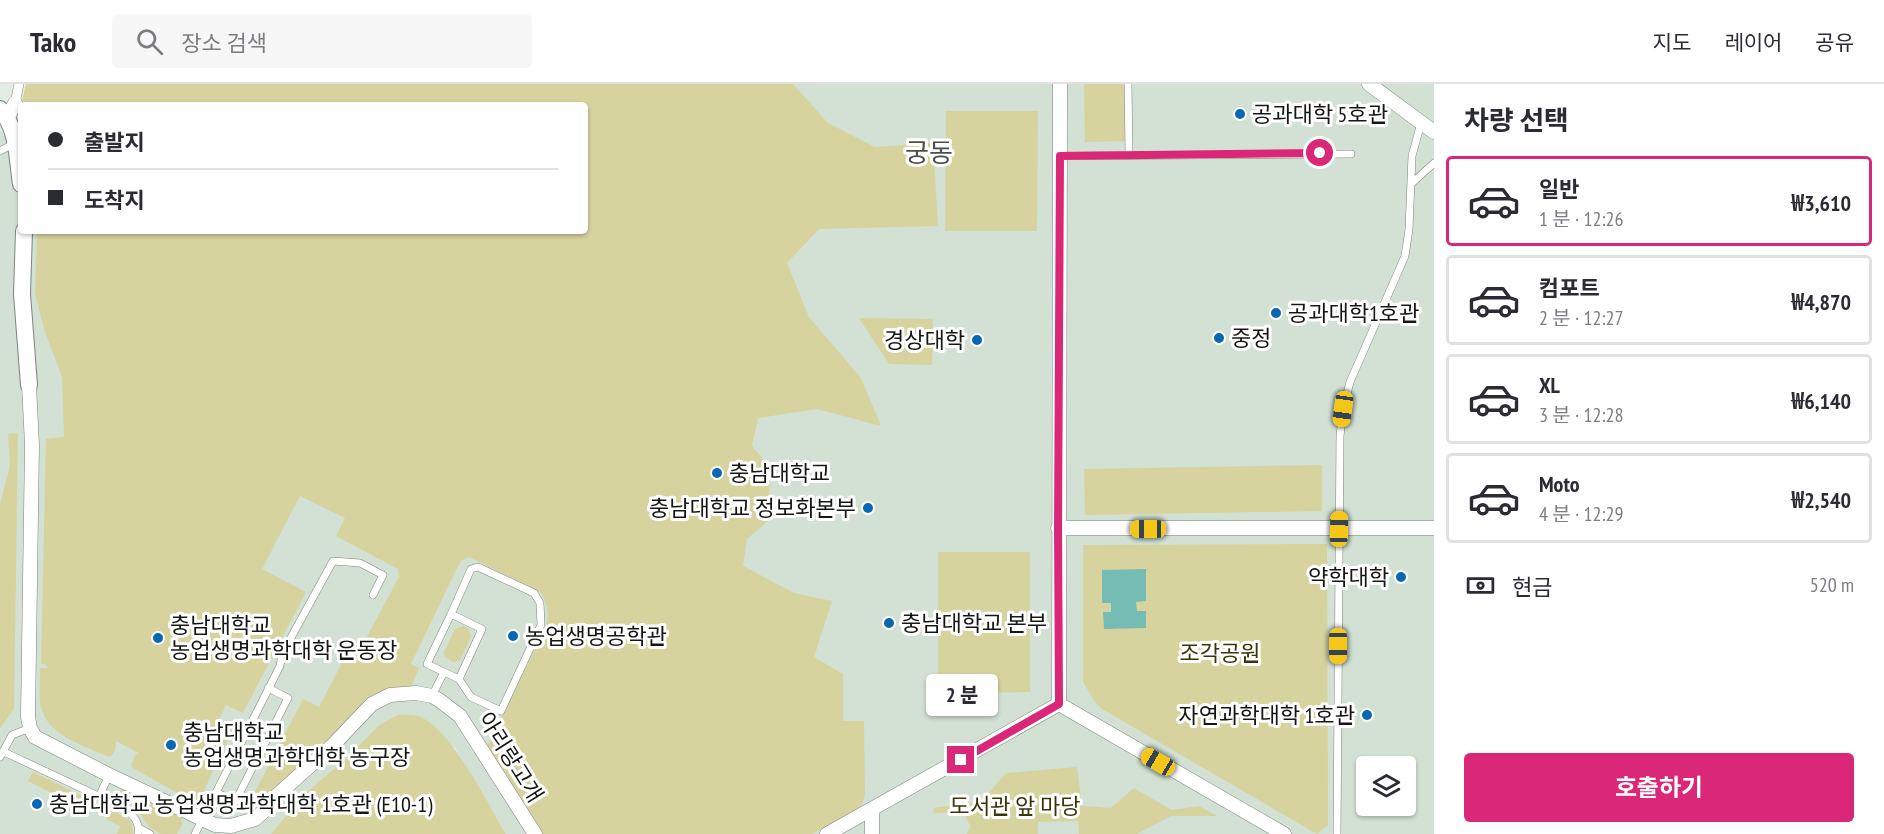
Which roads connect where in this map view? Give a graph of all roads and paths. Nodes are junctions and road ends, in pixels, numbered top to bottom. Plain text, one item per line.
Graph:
1 (19, 84) edge
2 (1060, 84) edge
3 (1128, 84) edge
4 (1369, 84) edge
5 (8, 110) edge
6 (1421, 123) junction
7 (1434, 132) edge
8 (7, 147) edge
9 (1351, 154) dead end
10 (1129, 155) junction
11 (1060, 156) junction
12 (1434, 163) edge
13 (18, 176) edge
14 (1411, 184) junction
15 (24, 234) edge
16 (29, 385) joint
17 (1058, 528) junction
18 (1434, 528) edge
19 (1339, 529) junction
20 (373, 595) dead end
21 (451, 614) junction
22 (444, 672) junction
23 (459, 679) junction
24 (268, 688) junction
25 (432, 696) junction
26 (1059, 704) junction
27 (30, 728) junction
28 (2, 754) edge
29 (109, 775) junction
30 (216, 792) junction
31 (99, 797) junction
32 (872, 810) junction
33 (202, 819) junction
34 (139, 831) edge
35 (150, 834) edge
36 (195, 834) edge
37 (535, 834) edge
38 (827, 834) edge
39 (872, 834) edge
40 (1284, 834) edge
41 (1337, 834) edge

1 - 5 street
2 - 11 street
3 - 10 lane
4 - 6 street
5 - 8 street
6 - 7 street
6 - 14 lane
8 - 13 street
9 - 10 lane
10 - 11 lane
11 - 17 street
12 - 14 lane
14 - 19 lane
15 - 16 street
16 - 27 street
17 - 19 street
17 - 26 street
18 - 19 street
19 - 41 lane
20 - 24 lane
21 - 22 lane
21 - 23 lane
21 - 23 lane
22 - 23 lane
22 - 25 lane
24 - 30 lane
24 - 30 lane
25 - 33 street, 아리랑고개
25 - 37 street, 아리랑고개
26 - 32 street
26 - 40 street
27 - 28 lane
27 - 29 street
28 - 31 lane
29 - 31 lane
29 - 33 street
30 - 33 lane
31 - 34 lane
32 - 38 street
32 - 39 street
33 - 36 lane
34 - 35 lane

